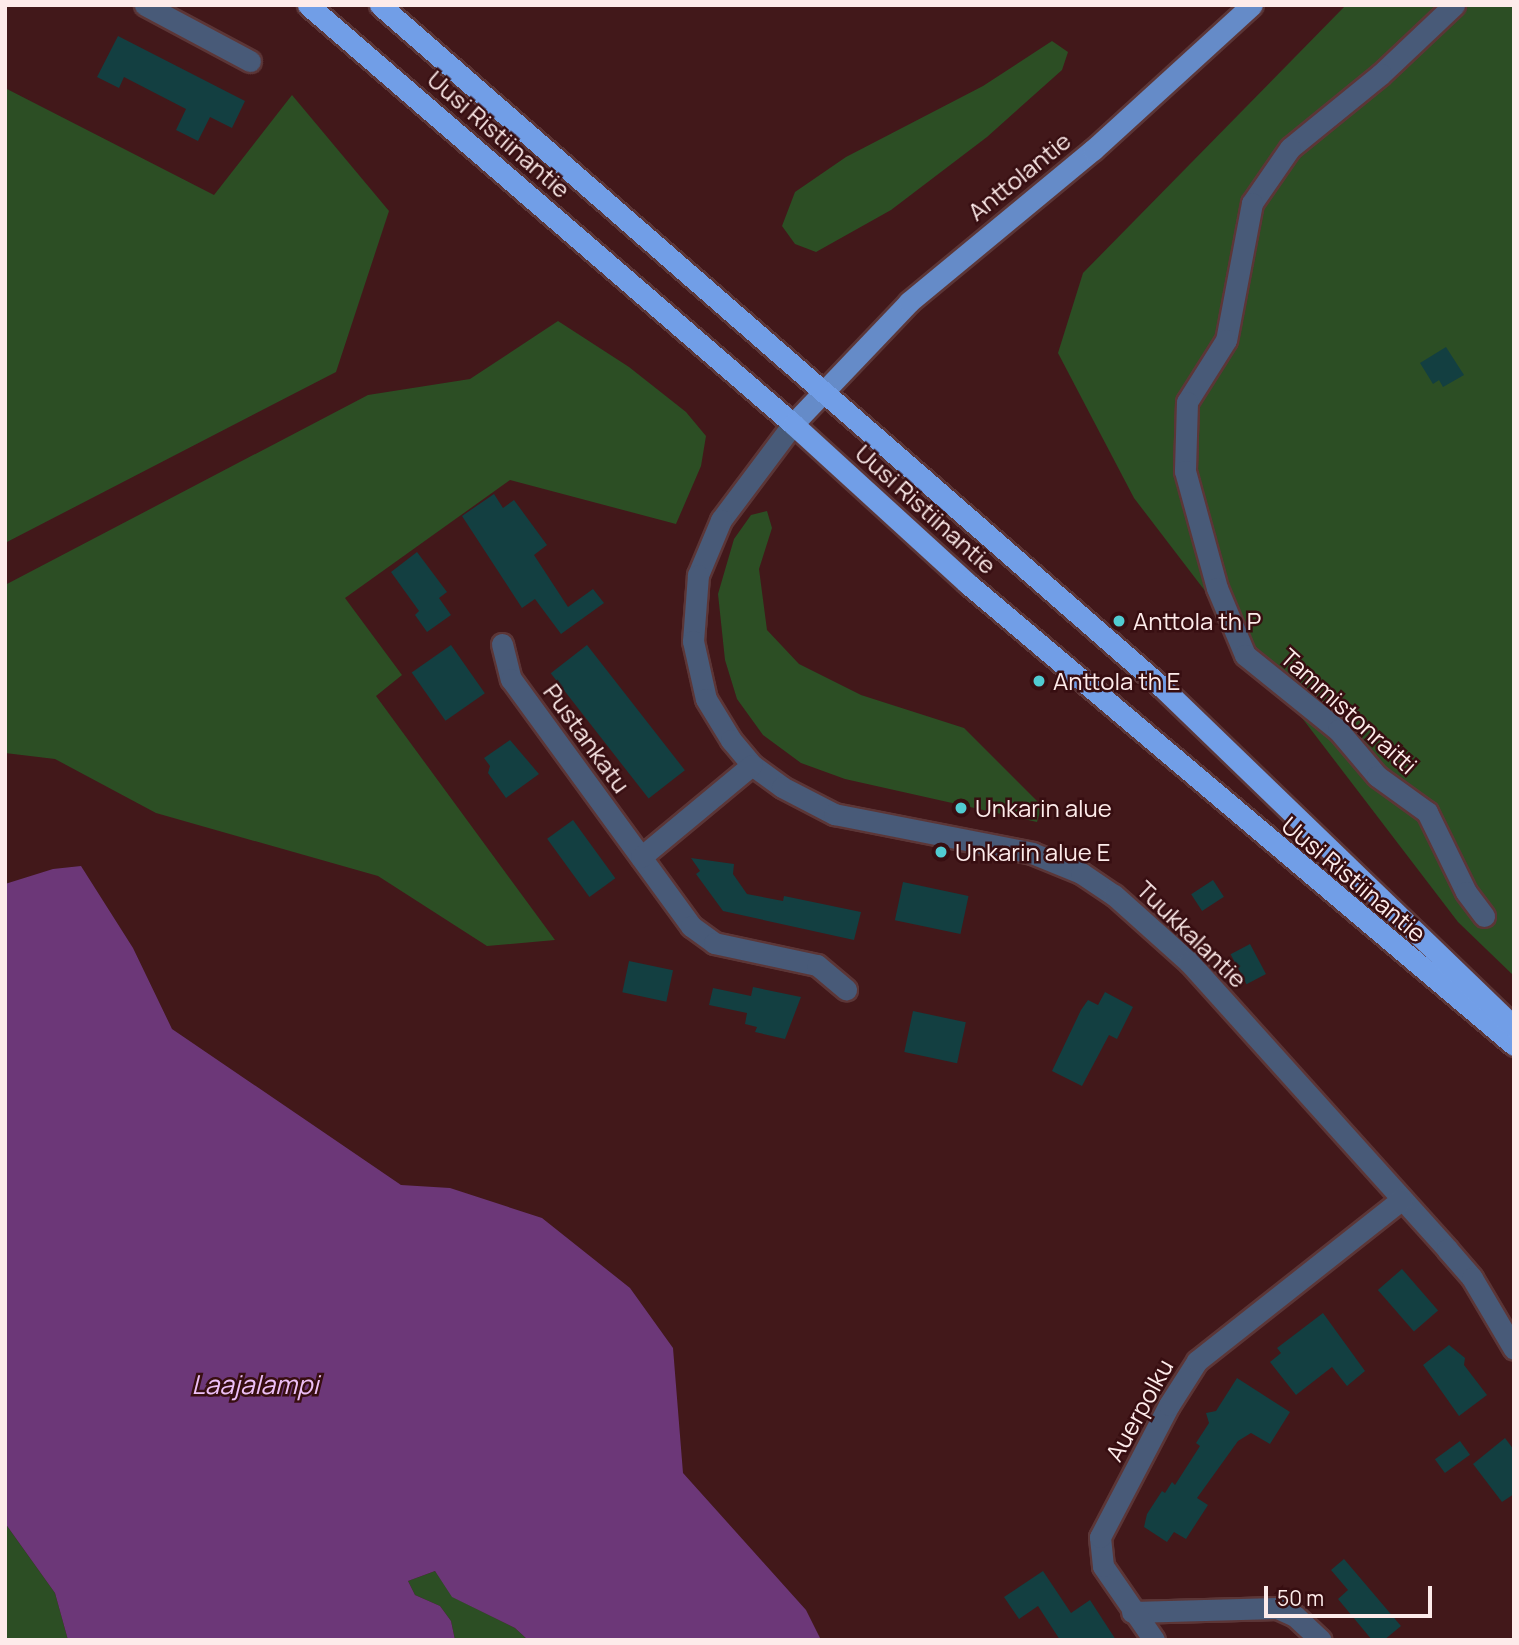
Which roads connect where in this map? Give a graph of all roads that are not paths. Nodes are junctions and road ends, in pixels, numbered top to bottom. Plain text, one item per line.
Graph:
1 (145, 5) edge
2 (308, 5) edge
3 (380, 5) edge
4 (1252, 5) edge
5 (1454, 5) edge
6 (250, 61) dead end
7 (823, 391) junction
8 (793, 425) junction
9 (502, 644) dead end
10 (752, 765) junction
11 (641, 857) junction
12 (1484, 916) dead end
13 (846, 989) dead end
14 (1514, 1027) edge
15 (1514, 1045) edge
16 (1402, 1199) junction
17 (1514, 1349) edge
18 (1132, 1612) junction
19 (1154, 1640) edge
20 (1321, 1640) edge

1 - 6 street
2 - 8 highway, Uusi Ristiinantie
3 - 7 highway, Uusi Ristiinantie
4 - 7 main road, Anttolantie
5 - 12 street, Tammistonraitti
7 - 8 main road, Anttolantie
7 - 14 highway, Uusi Ristiinantie
8 - 10 street, Tuukkalantie
8 - 15 highway, Uusi Ristiinantie
9 - 11 street, Pustankatu
10 - 11 street
10 - 16 street, Tuukkalantie
11 - 13 street, Pustankatu
16 - 17 street, Tuukkalantie
16 - 18 street, Auerpolku
18 - 19 street, Auerpolku
18 - 20 street

